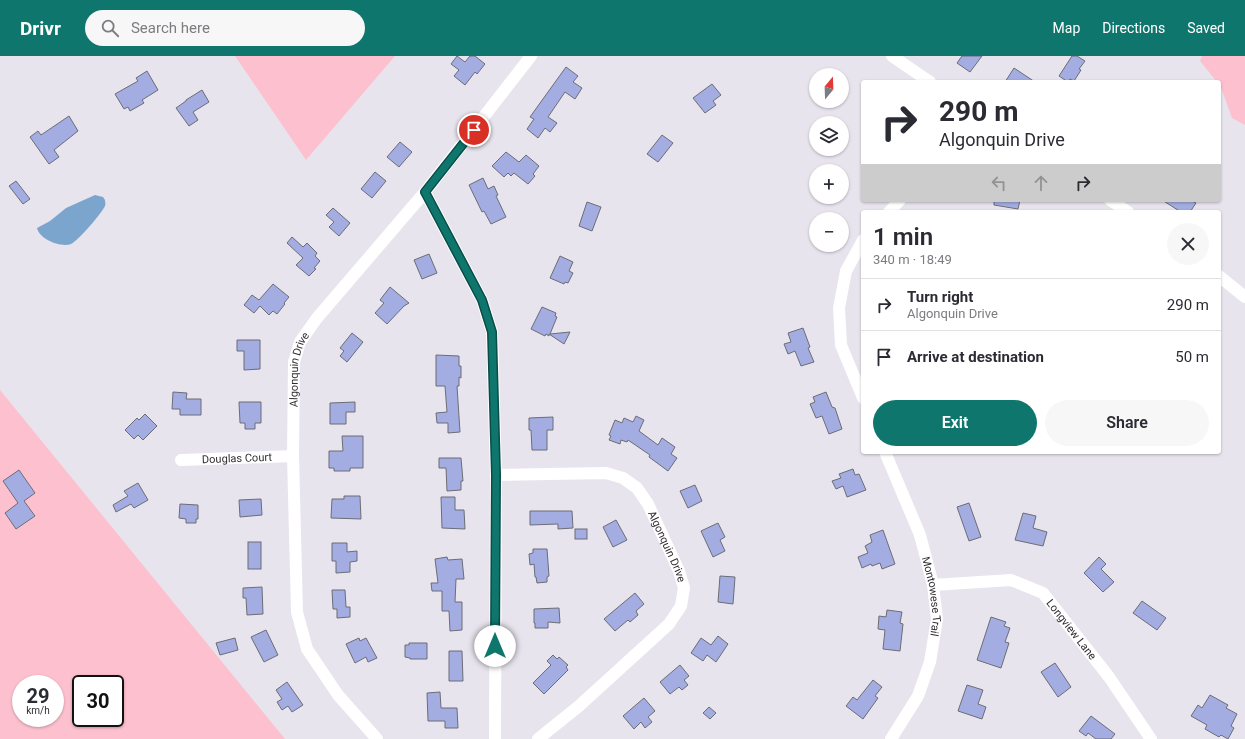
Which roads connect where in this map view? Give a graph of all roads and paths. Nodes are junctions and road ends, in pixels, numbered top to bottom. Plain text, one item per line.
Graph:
1 (531, 56) edge
2 (892, 56) edge
3 (927, 80) edge
4 (425, 192) junction
5 (898, 202) edge
6 (1113, 202) edge
7 (890, 210) edge
8 (1125, 210) edge
9 (861, 244) edge
10 (1221, 278) edge
11 (1245, 297) edge
12 (861, 393) edge
13 (886, 454) edge
14 (293, 456) junction
15 (181, 460) dead end
16 (496, 475) junction
17 (933, 585) junction
18 (377, 739) edge
19 (495, 739) edge
20 (538, 739) edge
21 (891, 739) edge
22 (1151, 739) edge

1 - 4 street, Algonquin Drive
2 - 3 street
4 - 14 street, Algonquin Drive
4 - 16 street
5 - 7 street
6 - 8 street
9 - 12 street
10 - 11 street
13 - 17 street, Montowese Trail
14 - 15 street, Douglas Court
14 - 18 street, Algonquin Drive
16 - 19 street
16 - 20 street, Algonquin Drive
17 - 21 street, Montowese Trail
17 - 22 street, Longview Lane

